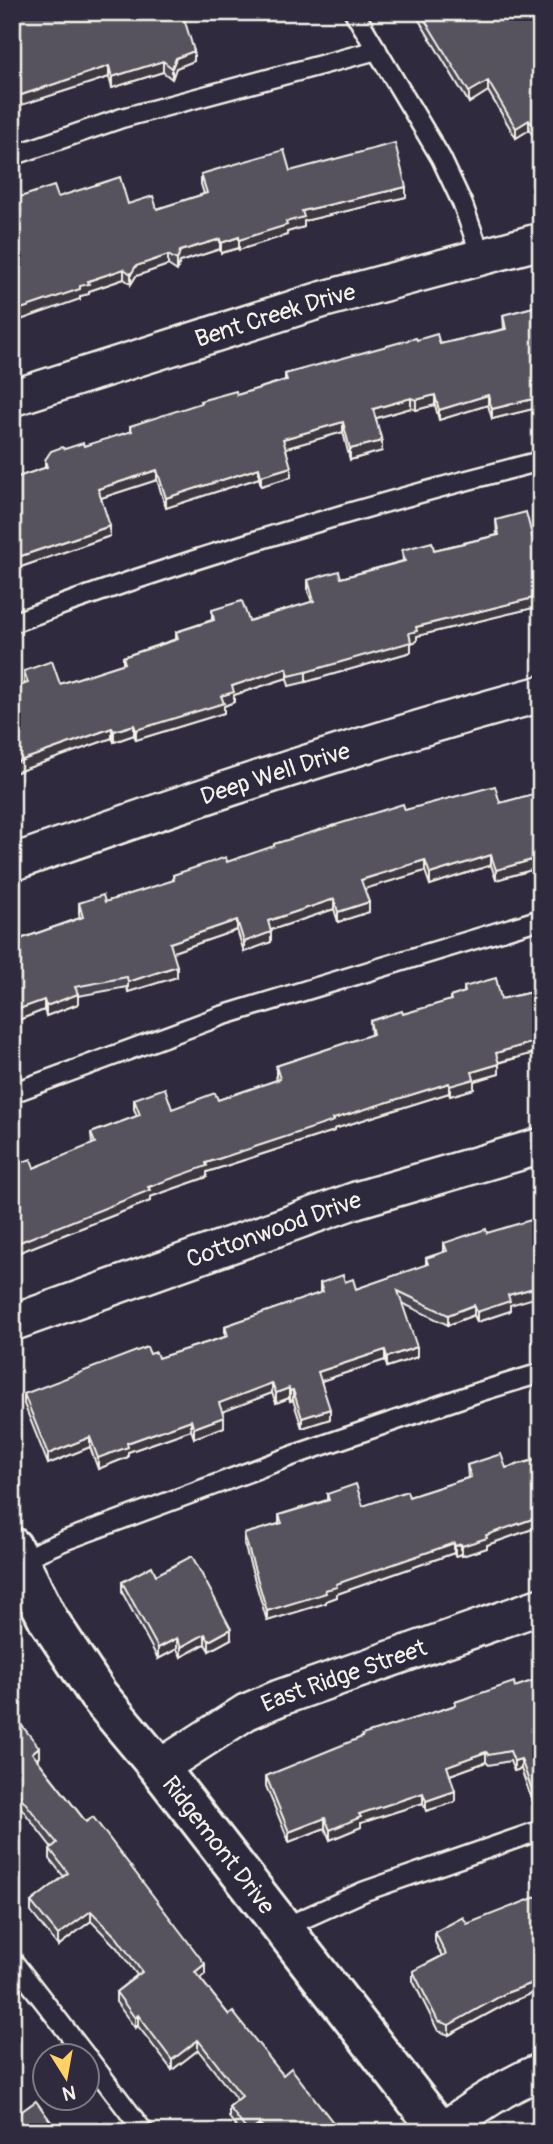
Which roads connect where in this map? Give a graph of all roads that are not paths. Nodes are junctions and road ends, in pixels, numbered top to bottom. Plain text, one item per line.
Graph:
1 (354, 12) edge
2 (377, 50) junction
3 (12, 156) edge
4 (541, 241) edge
5 (481, 256) junction
6 (12, 398) edge
7 (541, 461) edge
8 (12, 623) edge
9 (541, 694) edge
10 (12, 863) edge
11 (541, 919) edge
12 (12, 1093) edge
13 (541, 1146) edge
14 (12, 1323) edge
15 (541, 1373) edge
16 (14, 1557) edge
17 (541, 1606) edge
18 (159, 1768) junction
19 (541, 1830) edge
20 (283, 1928) junction
21 (12, 1960) edge
22 (75, 2042) edge
23 (541, 2071) edge
24 (102, 2077) edge
25 (144, 2132) edge
26 (441, 2132) edge

1 - 2 lane
2 - 3 lane
2 - 5 lane
4 - 5 street, Bent Creek Drive
5 - 6 street, Bent Creek Drive
7 - 8 lane
9 - 10 street, Deep Well Drive
11 - 12 lane
13 - 14 street, Cottonwood Drive
15 - 16 lane
16 - 18 street, Ridgemont Drive
17 - 18 street, East Ridge Street
18 - 20 street, Ridgemont Drive
19 - 20 lane
20 - 26 street, Ridgemont Drive
21 - 22 lane
23 - 26 street
24 - 25 lane

